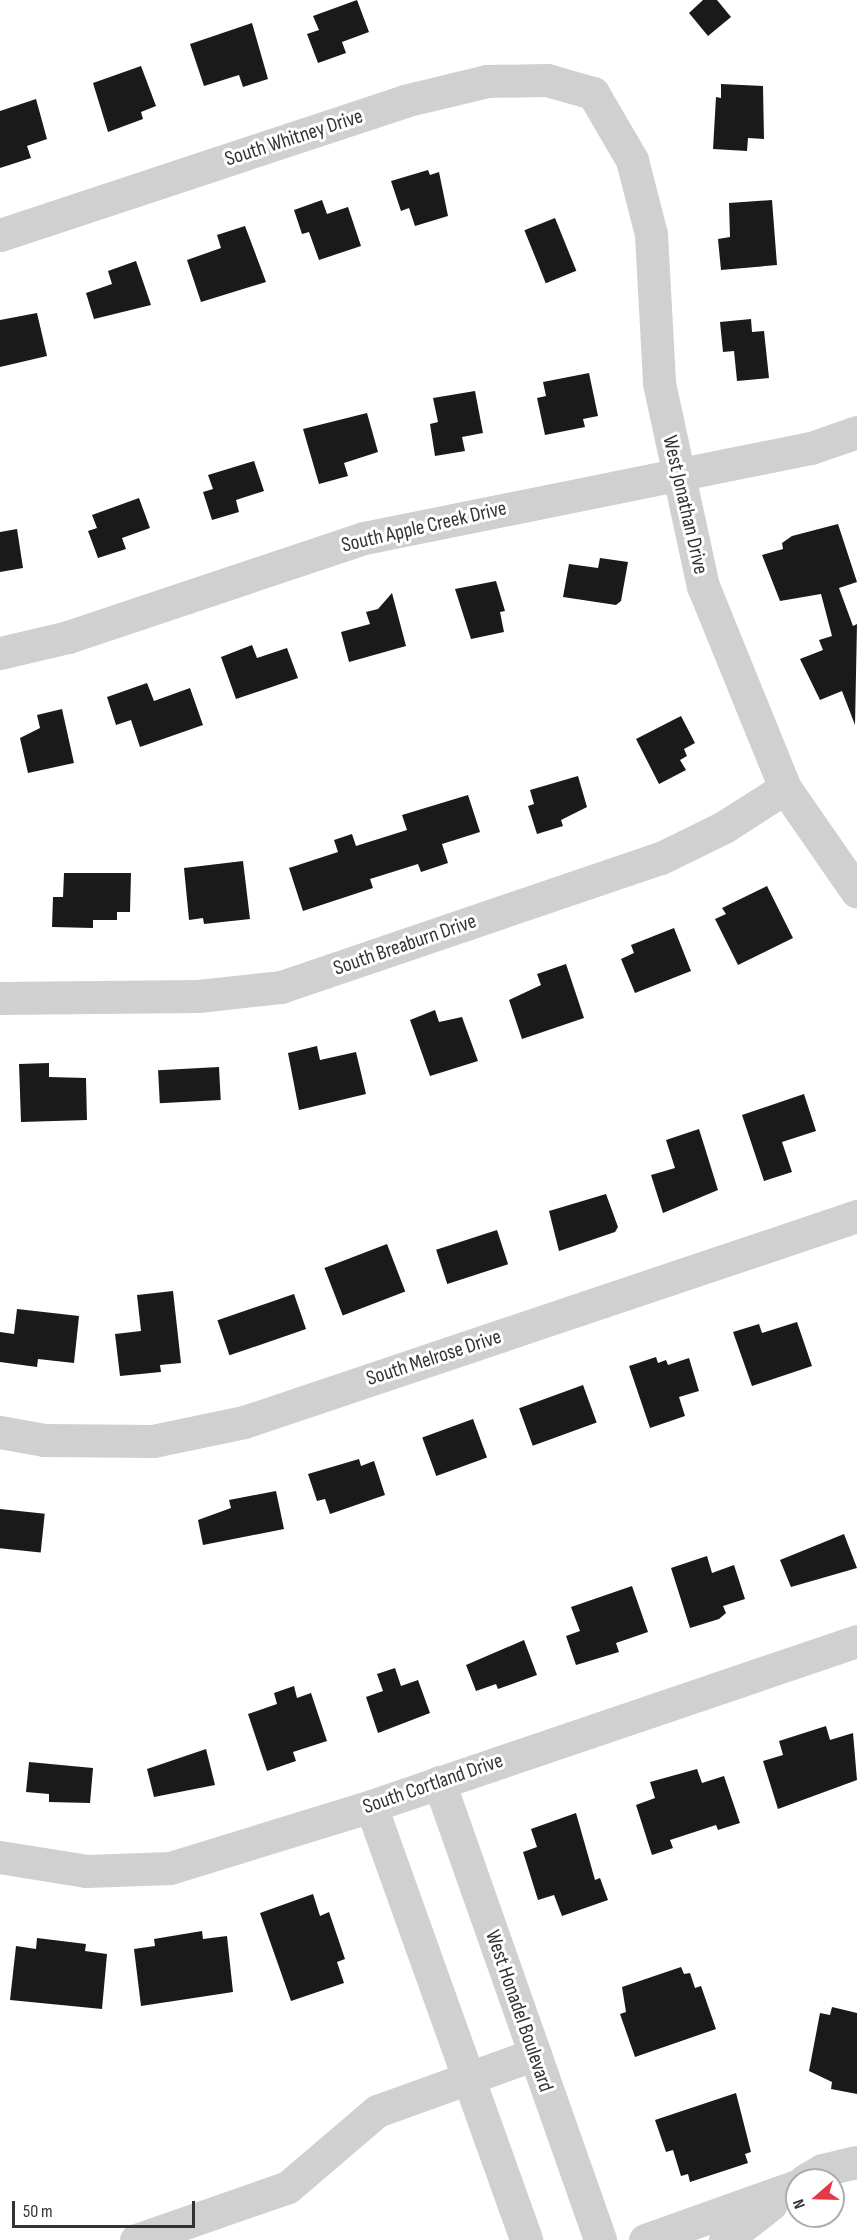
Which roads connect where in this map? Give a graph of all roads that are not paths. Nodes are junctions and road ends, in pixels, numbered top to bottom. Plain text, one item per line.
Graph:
1 (593, 93) joint
2 (0, 235) edge
3 (857, 432) edge
4 (676, 473) junction
5 (0, 653) edge
6 (785, 788) junction
7 (857, 892) edge
8 (0, 998) edge
9 (857, 1216) edge
10 (0, 1432) edge
11 (857, 1641) edge
12 (439, 1782) junction
13 (371, 1806) junction
14 (0, 1857) edge
15 (535, 2054) junction
16 (468, 2078) junction
17 (857, 2162) edge
18 (831, 2168) edge
19 (785, 2189) edge
20 (785, 2195) edge
21 (136, 2240) edge
22 (526, 2240) edge
23 (600, 2240) edge
24 (645, 2240) edge
25 (725, 2240) edge

1 - 2 street, South Whitney Drive
1 - 4 street, West Jonathan Drive
3 - 4 street, South Apple Creek Drive
4 - 5 street, South Apple Creek Drive
4 - 6 street, West Jonathan Drive
6 - 7 street, West Jonathan Drive
6 - 8 street, South Breaburn Drive
9 - 10 street, South Melrose Drive
11 - 12 street, South Cortland Drive
12 - 13 street, South Cortland Drive
12 - 15 street, West Honadel Boulevard
13 - 14 street, South Cortland Drive
13 - 16 street
15 - 16 street
15 - 23 street, West Honadel Boulevard
16 - 21 street
16 - 22 street
17 - 18 street
19 - 24 street
20 - 25 street

